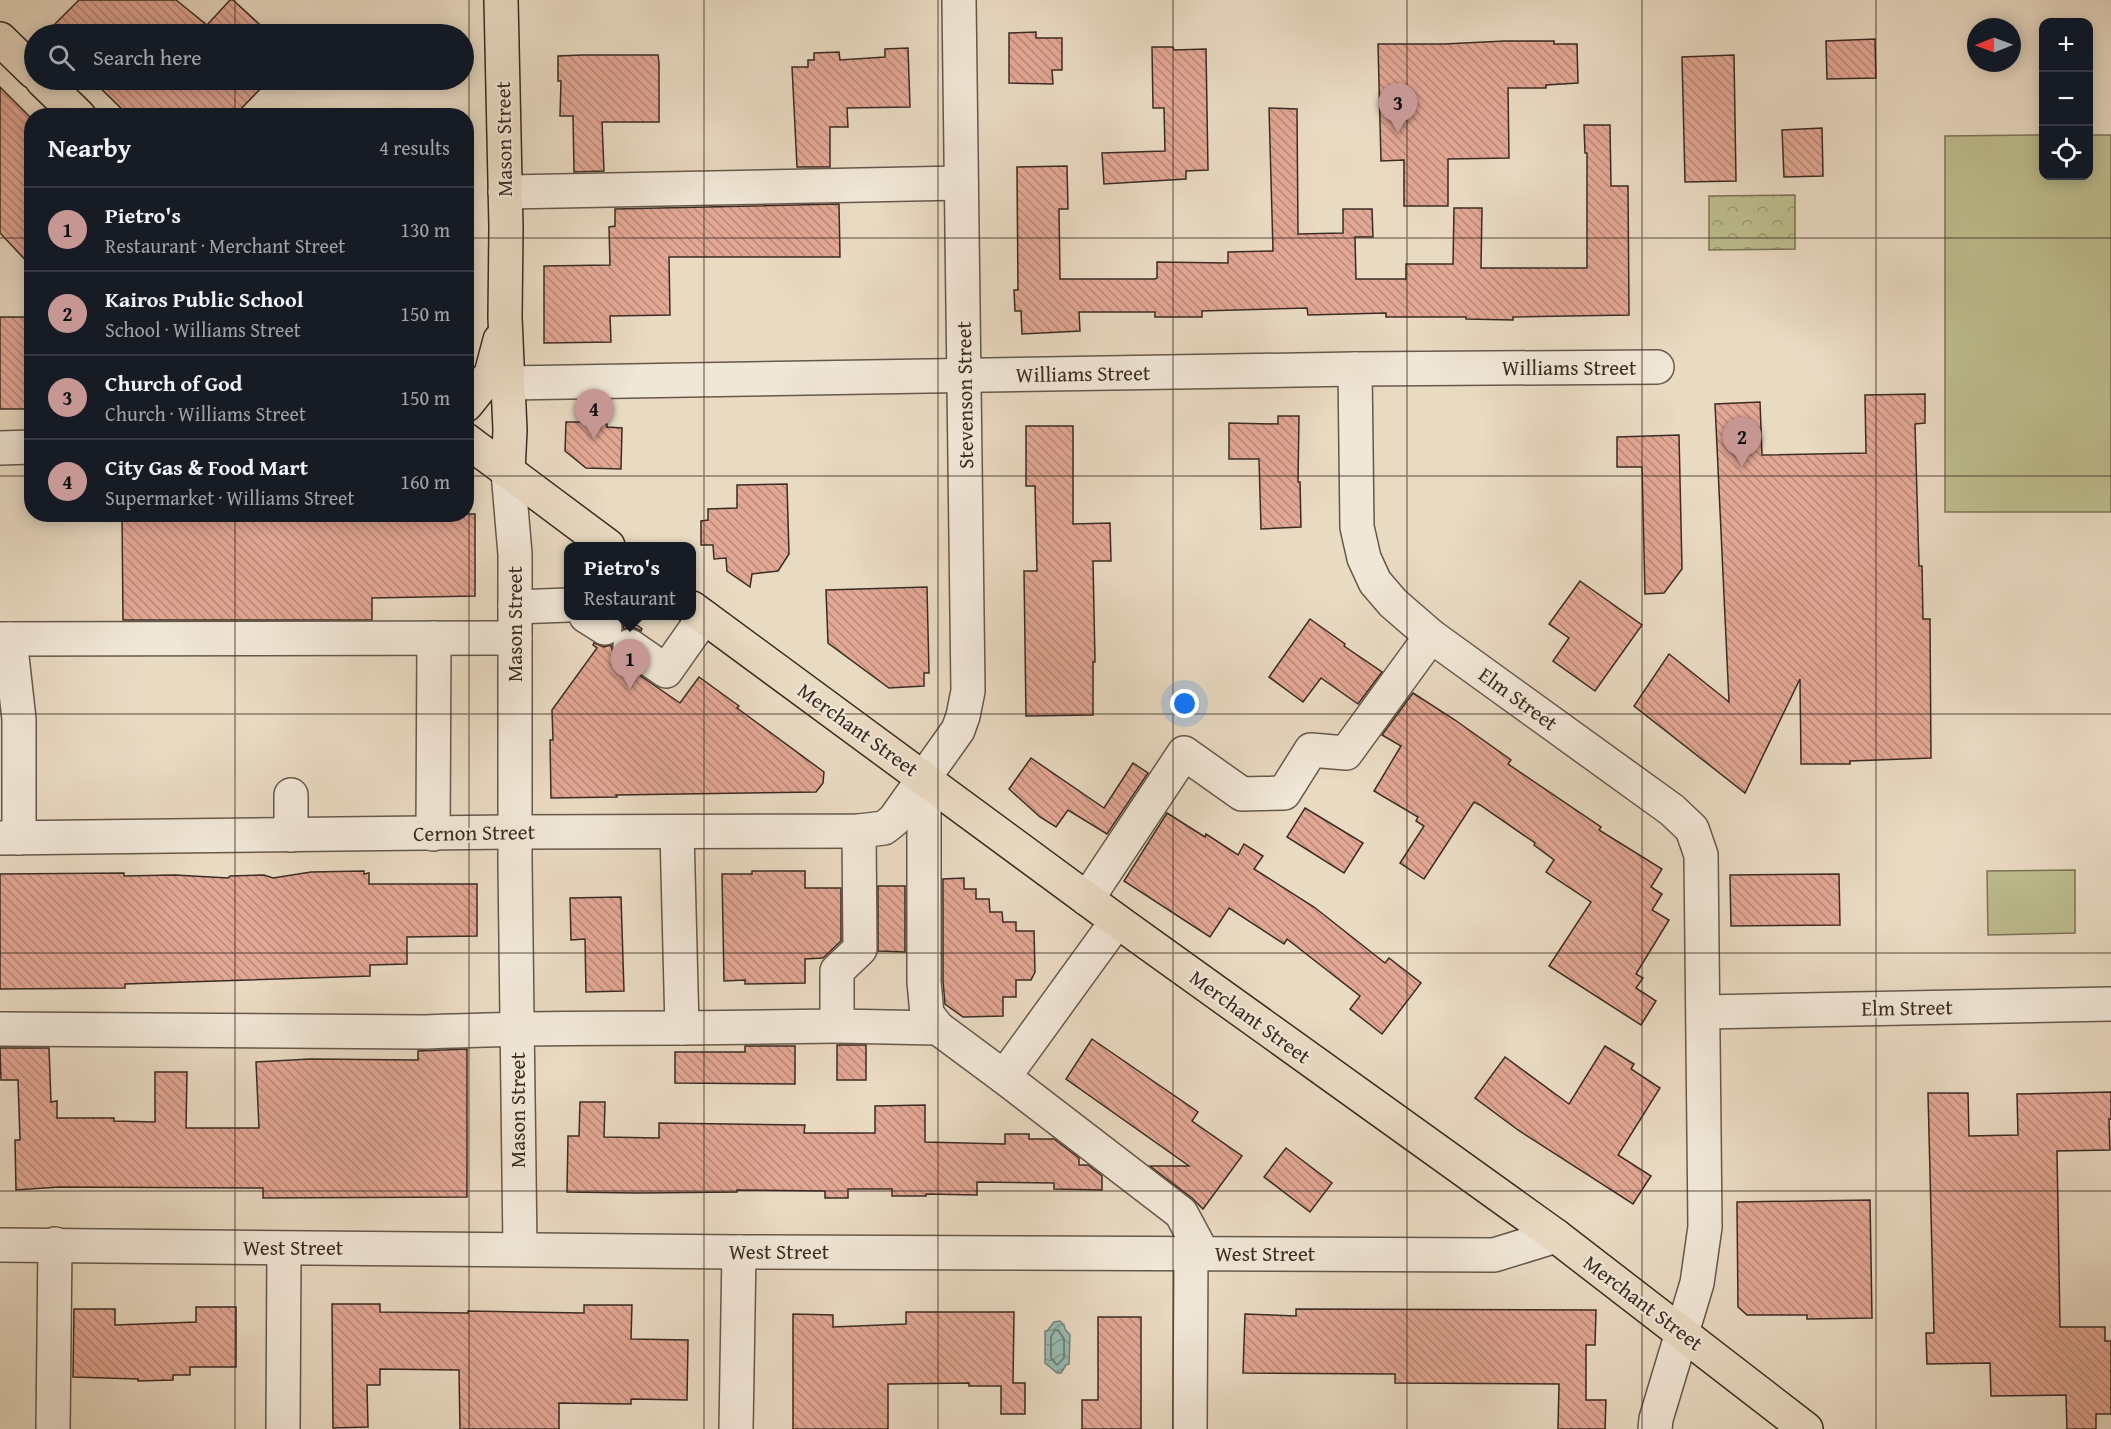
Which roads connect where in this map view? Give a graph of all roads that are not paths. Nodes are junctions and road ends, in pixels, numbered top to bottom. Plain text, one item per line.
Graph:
1 (501, 0) edge
2 (958, 0) edge
3 (0, 39) edge
4 (24, 62) edge
5 (52, 90) edge
6 (71, 108) edge
7 (961, 183) junction
8 (505, 192) junction
9 (505, 318) junction
10 (1657, 367) dead end
11 (1355, 369) junction
12 (965, 376) junction
13 (509, 383) junction
14 (474, 395) edge
15 (474, 446) edge
16 (24, 447) edge
17 (0, 448) edge
18 (508, 472) junction
19 (603, 542) edge
20 (564, 606) edge
21 (698, 612) edge
22 (694, 620) edge
23 (515, 623) junction
24 (607, 630) edge
25 (1431, 636) junction
26 (434, 638) junction
27 (5, 639) edge
28 (924, 779) junction
29 (291, 795) dead end
30 (860, 831) junction
31 (515, 832) junction
32 (677, 832) junction
33 (434, 834) junction
34 (291, 836) junction
35 (10, 838) edge
36 (1087, 900) junction
37 (1117, 921) junction
38 (2111, 1004) edge
39 (1704, 1012) junction
40 (837, 1026) junction
41 (682, 1028) junction
42 (939, 1028) junction
43 (0, 1029) edge
44 (518, 1030) junction
45 (1004, 1077) junction
46 (1556, 1236) junction
47 (55, 1244) junction
48 (0, 1245) edge
49 (285, 1249) junction
50 (519, 1249) junction
51 (739, 1252) junction
52 (1197, 1253) junction
53 (1682, 1332) junction
54 (53, 1429) edge
55 (283, 1429) edge
56 (736, 1429) edge
57 (1190, 1429) edge
58 (1655, 1429) edge
59 (1806, 1429) edge

1 - 8 main road, Mason Street
2 - 7 street, Stevenson Street
3 - 4 main road
5 - 6 main road
7 - 8 street
7 - 12 street, Stevenson Street
8 - 9 main road, Mason Street
9 - 13 main road, Mason Street
9 - 14 main road
10 - 11 street, Williams Street
11 - 12 street, Williams Street
11 - 25 street, Elm Street
12 - 13 street, Williams Street
12 - 28 street, Stevenson Street
13 - 18 main road, Mason Street
15 - 18 main road
16 - 17 street
18 - 19 main road
18 - 23 street, Mason Street
20 - 23 street
21 - 28 main road, Merchant Street
22 - 24 street
23 - 26 street
23 - 31 street, Mason Street
25 - 36 street
25 - 39 street, Elm Street
26 - 27 street
26 - 33 street
27 - 35 street
28 - 30 street, Cernon Street
28 - 36 main road, Merchant Street
28 - 42 street
29 - 34 street
30 - 32 street, Cernon Street
30 - 40 street
31 - 32 street, Cernon Street
31 - 33 street, Cernon Street
31 - 44 street, Mason Street
32 - 41 street
33 - 34 street, Cernon Street
34 - 35 street, Cernon Street
36 - 37 main road, Merchant Street
37 - 45 street
37 - 46 main road, Merchant Street
38 - 39 street, Elm Street
39 - 53 street, Elm Street
40 - 41 street
40 - 42 street
41 - 44 street
42 - 45 street
43 - 44 street
44 - 50 street, Mason Street
45 - 52 street
46 - 52 street, West Street
46 - 53 main road, Merchant Street
47 - 48 street, West Street
47 - 49 street, West Street
47 - 54 street
49 - 50 street, West Street
49 - 55 street
50 - 51 street, West Street
51 - 52 street, West Street
51 - 56 street
52 - 57 street
53 - 58 street, Elm Street
53 - 59 main road, Merchant Street

